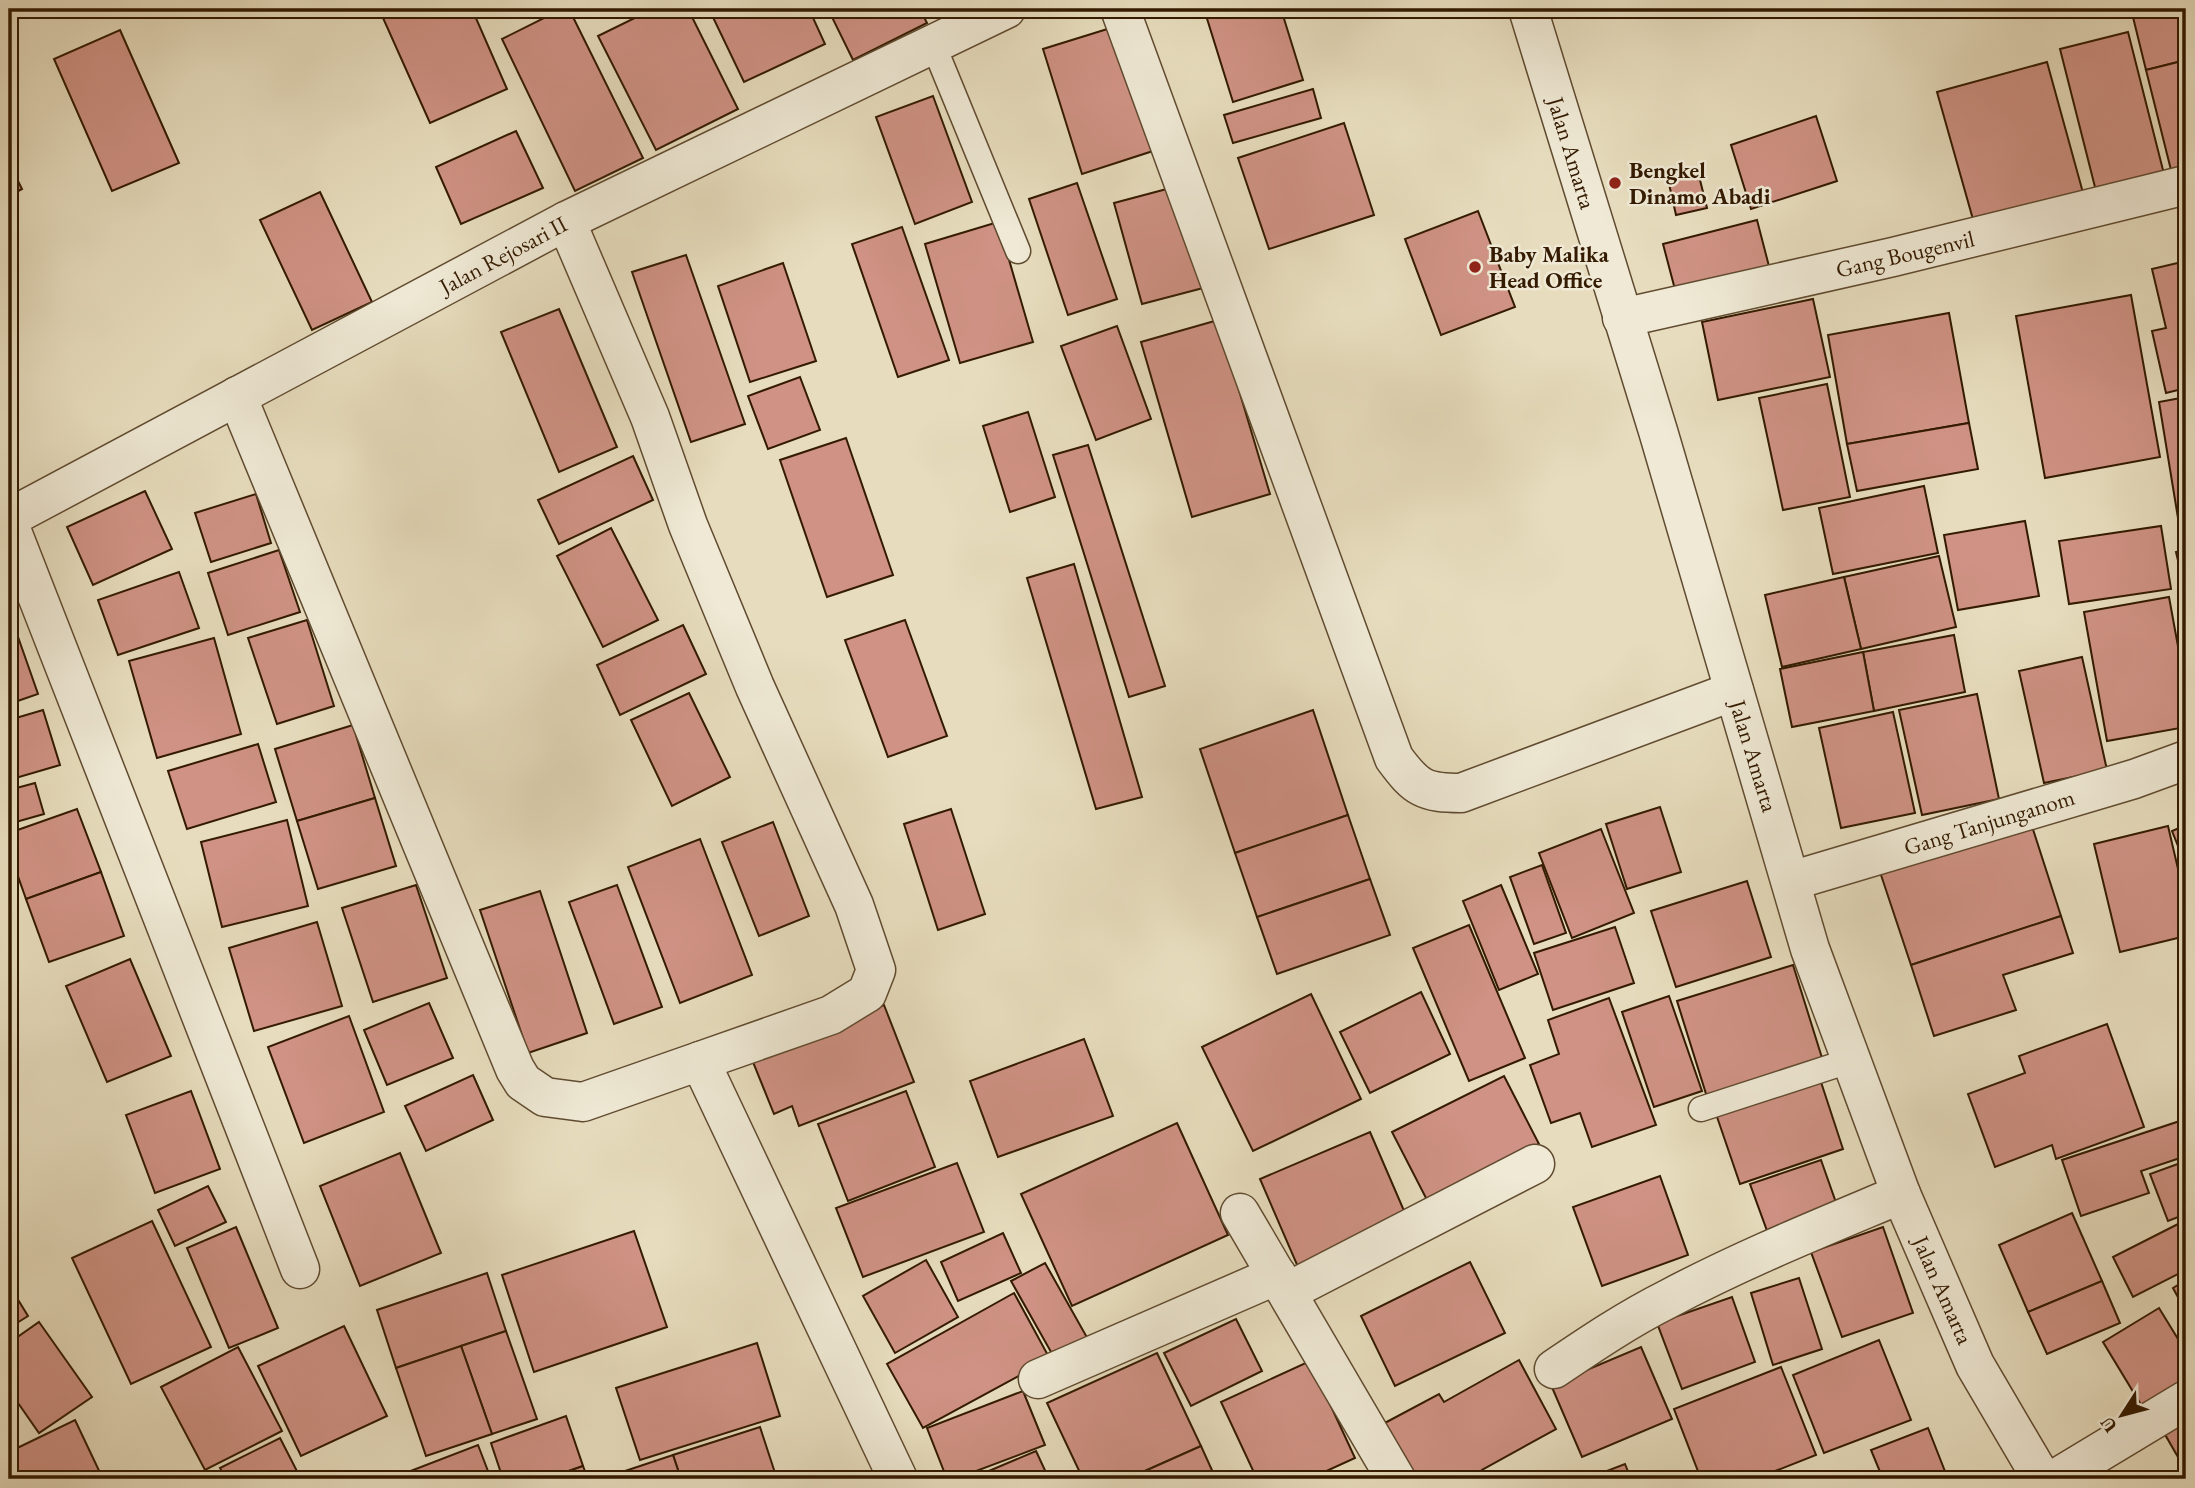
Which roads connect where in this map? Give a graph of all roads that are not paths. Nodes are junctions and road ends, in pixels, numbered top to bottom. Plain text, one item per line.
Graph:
1 (1006, 9) edge
2 (1120, 9) edge
3 (1528, 9) edge
4 (933, 44) junction
5 (2186, 185) edge
6 (566, 221) junction
7 (1018, 251) dead end
8 (1622, 318) junction
9 (237, 396) junction
10 (9, 518) edge
11 (9, 524) edge
12 (1734, 691) junction
13 (2186, 760) edge
14 (1791, 881) junction
15 (1852, 1060) junction
16 (700, 1061) junction
17 (1701, 1109) dead end
18 (1535, 1164) dead end
19 (1901, 1195) junction
20 (1240, 1213) dead end
21 (300, 1269) dead end
22 (1282, 1284) junction
23 (1554, 1369) dead end
24 (1038, 1379) dead end
25 (2186, 1400) edge
26 (898, 1479) edge
27 (1396, 1479) edge
28 (2042, 1479) edge
29 (2056, 1479) edge

1 - 4 street, Jalan Rejosari II
2 - 12 street
3 - 8 street, Jalan Amarta
4 - 6 street, Jalan Rejosari II
4 - 7 lane
5 - 8 street, Gang Bougenvil
6 - 9 street, Jalan Rejosari II
6 - 16 street
8 - 12 street, Jalan Amarta
9 - 10 street, Jalan Rejosari II
9 - 16 street
11 - 21 street
12 - 14 street, Jalan Amarta
13 - 14 street, Gang Tanjunganom
14 - 15 street, Jalan Amarta
15 - 17 lane
15 - 19 street, Jalan Amarta
16 - 26 street
18 - 22 street
19 - 23 street
19 - 28 street, Jalan Amarta
20 - 22 street
22 - 24 street
22 - 27 street
25 - 29 street

